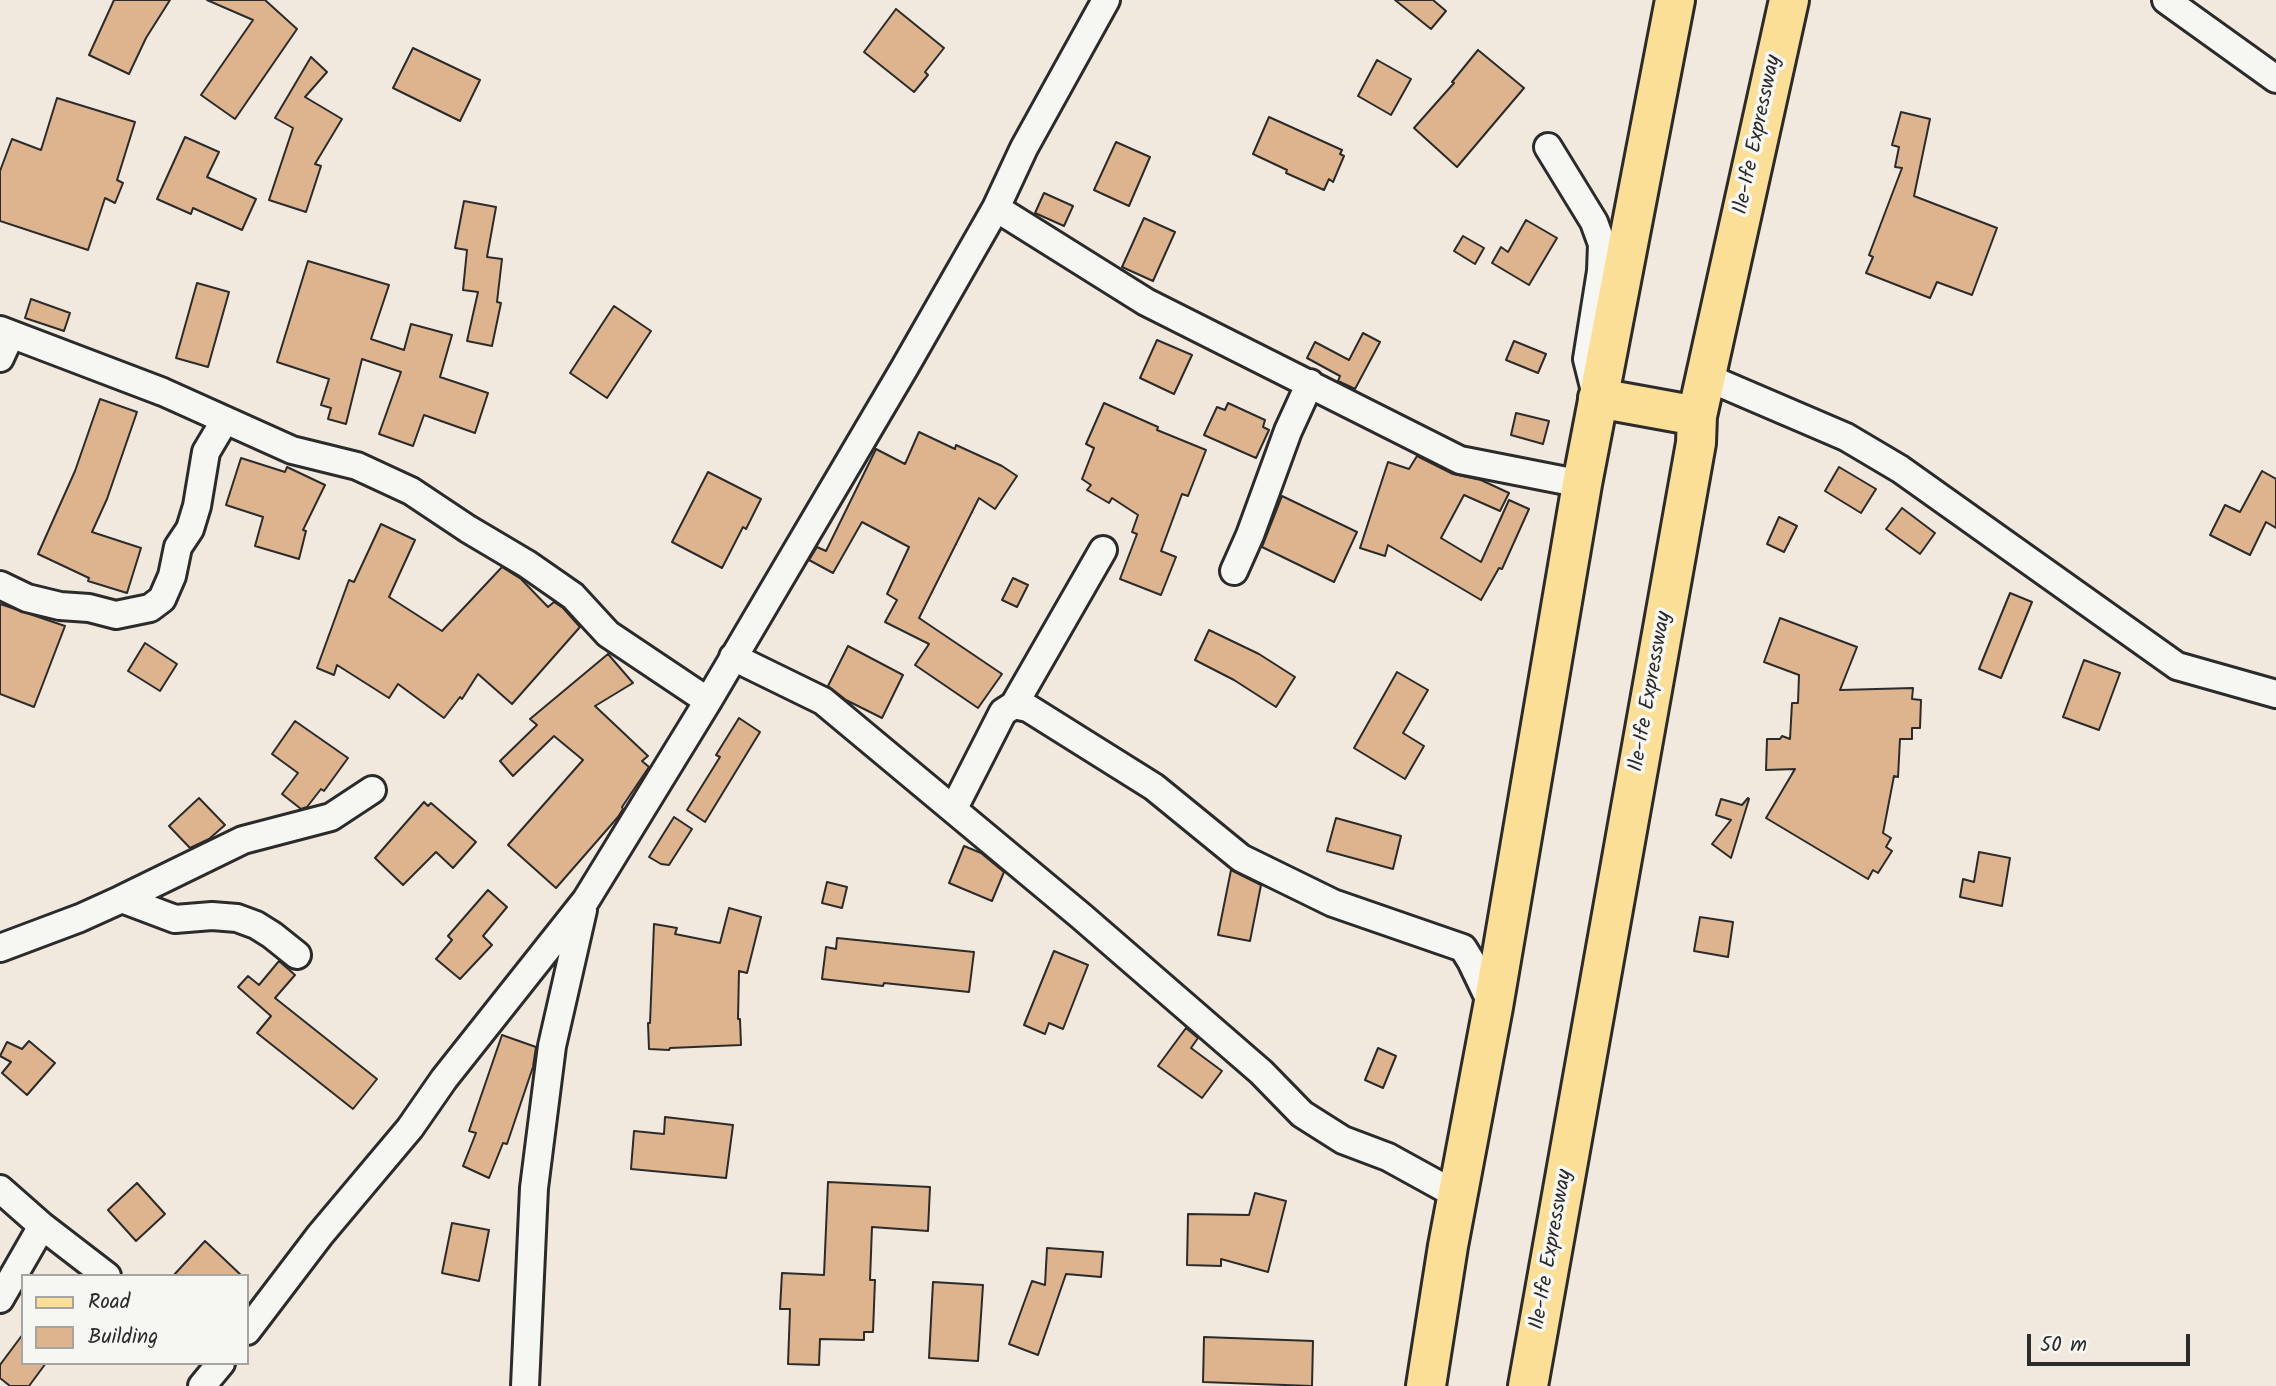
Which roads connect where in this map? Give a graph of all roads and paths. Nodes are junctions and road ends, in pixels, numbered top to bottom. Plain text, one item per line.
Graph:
1 (1106, 0) edge
2 (1675, 0) edge
3 (1789, 0) edge
4 (2171, 1) edge
5 (2276, 79) edge
6 (1548, 147) dead end
7 (996, 208) junction
8 (4, 341) edge
9 (1706, 377) junction
10 (1310, 383) junction
11 (1598, 398) junction
12 (1697, 416) junction
13 (225, 420) junction
14 (1583, 484) junction
15 (1103, 550) dead end
16 (1234, 571) dead end
17 (0, 585) edge
18 (733, 657) junction
19 (2276, 694) edge
20 (708, 701) junction
21 (1014, 705) junction
22 (372, 790) dead end
23 (954, 808) junction
24 (122, 899) junction
25 (586, 900) junction
26 (0, 948) edge
27 (296, 956) dead end
28 (1493, 1007) junction
29 (0, 1189) edge
30 (1457, 1195) junction
31 (42, 1226) junction
32 (104, 1274) edge
33 (0, 1299) edge
34 (248, 1330) edge
35 (218, 1365) edge
36 (202, 1386) edge
37 (525, 1386) edge
38 (1426, 1386) edge
39 (1528, 1386) edge

1 - 7 street
2 - 11 main road
3 - 9 main road, Ile-Ife Expressway
4 - 5 street
6 - 11 street
7 - 10 street
7 - 18 street
8 - 13 street
9 - 12 main road, Ile-Ife Expressway
9 - 19 street
10 - 14 street
10 - 16 street
11 - 12 main road
11 - 14 main road
12 - 39 main road, Ile-Ife Expressway
13 - 17 street
13 - 20 street
14 - 28 main road
15 - 21 street
18 - 20 street
18 - 23 street
20 - 25 street
21 - 23 street
21 - 28 street
22 - 24 street
23 - 30 street
24 - 26 street
24 - 27 street
25 - 34 street
25 - 37 street
28 - 30 main road
29 - 31 street
30 - 38 main road
31 - 32 street
31 - 33 street
35 - 36 street

